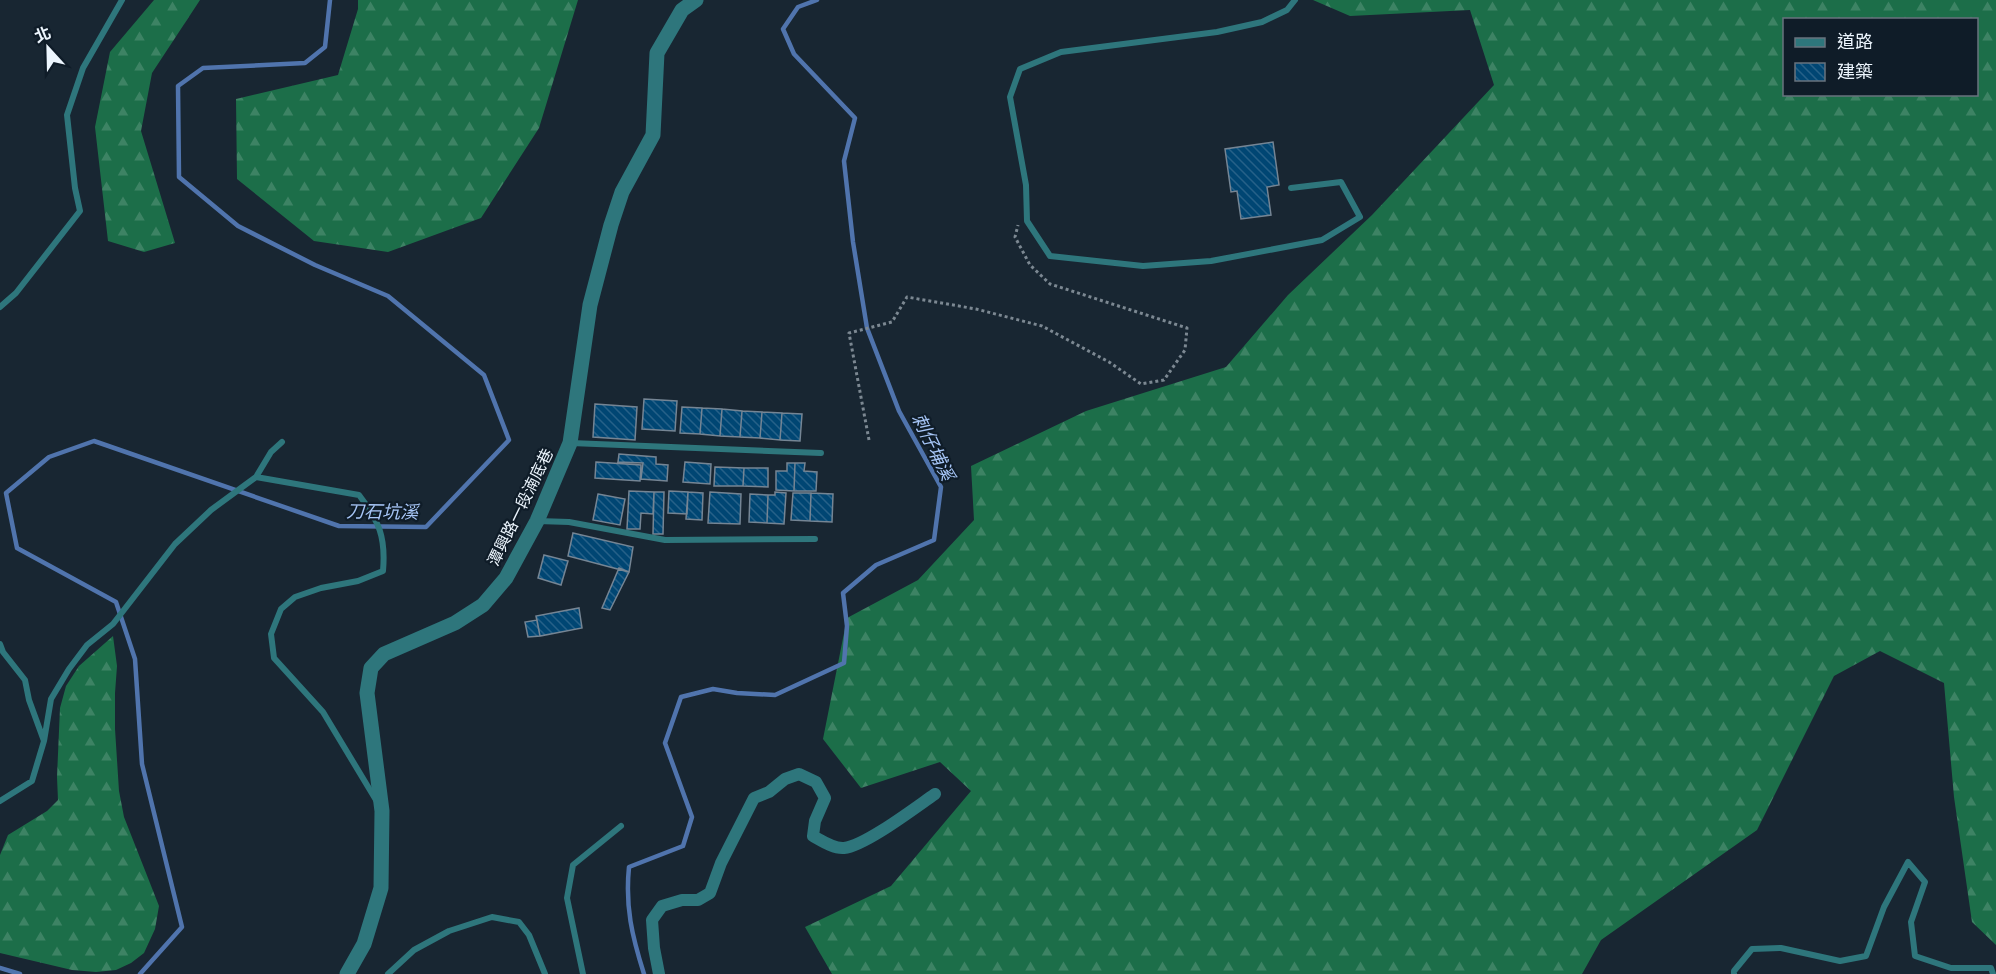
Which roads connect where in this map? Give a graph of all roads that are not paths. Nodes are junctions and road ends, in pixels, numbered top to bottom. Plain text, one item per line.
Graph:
1 (122, 0) edge
2 (696, 0) edge
3 (1295, 0) edge
4 (1291, 188) dead end
5 (0, 308) edge
6 (282, 442) dead end
7 (570, 443) junction
8 (821, 453) dead end
9 (256, 477) junction
10 (537, 521) junction
11 (815, 539) dead end
12 (0, 644) edge
13 (44, 741) junction
14 (935, 794) dead end
15 (0, 801) edge
16 (382, 811) junction
17 (621, 826) dead end
18 (347, 974) edge
19 (388, 974) edge
20 (545, 974) edge
21 (583, 974) edge
22 (659, 974) edge
23 (1734, 974) edge
24 (1993, 974) edge

1 - 5 lane
2 - 7 street, 潭興路一段湳底巷
3 - 4 lane
6 - 9 lane
7 - 8 lane
7 - 10 street, 潭興路一段湳底巷
9 - 13 lane
9 - 16 lane
10 - 11 lane
10 - 16 street, 潭興路一段湳底巷
12 - 13 lane
13 - 15 lane
14 - 22 street
16 - 18 street, 潭興路一段湳底巷
17 - 21 lane
19 - 20 lane
23 - 24 lane

